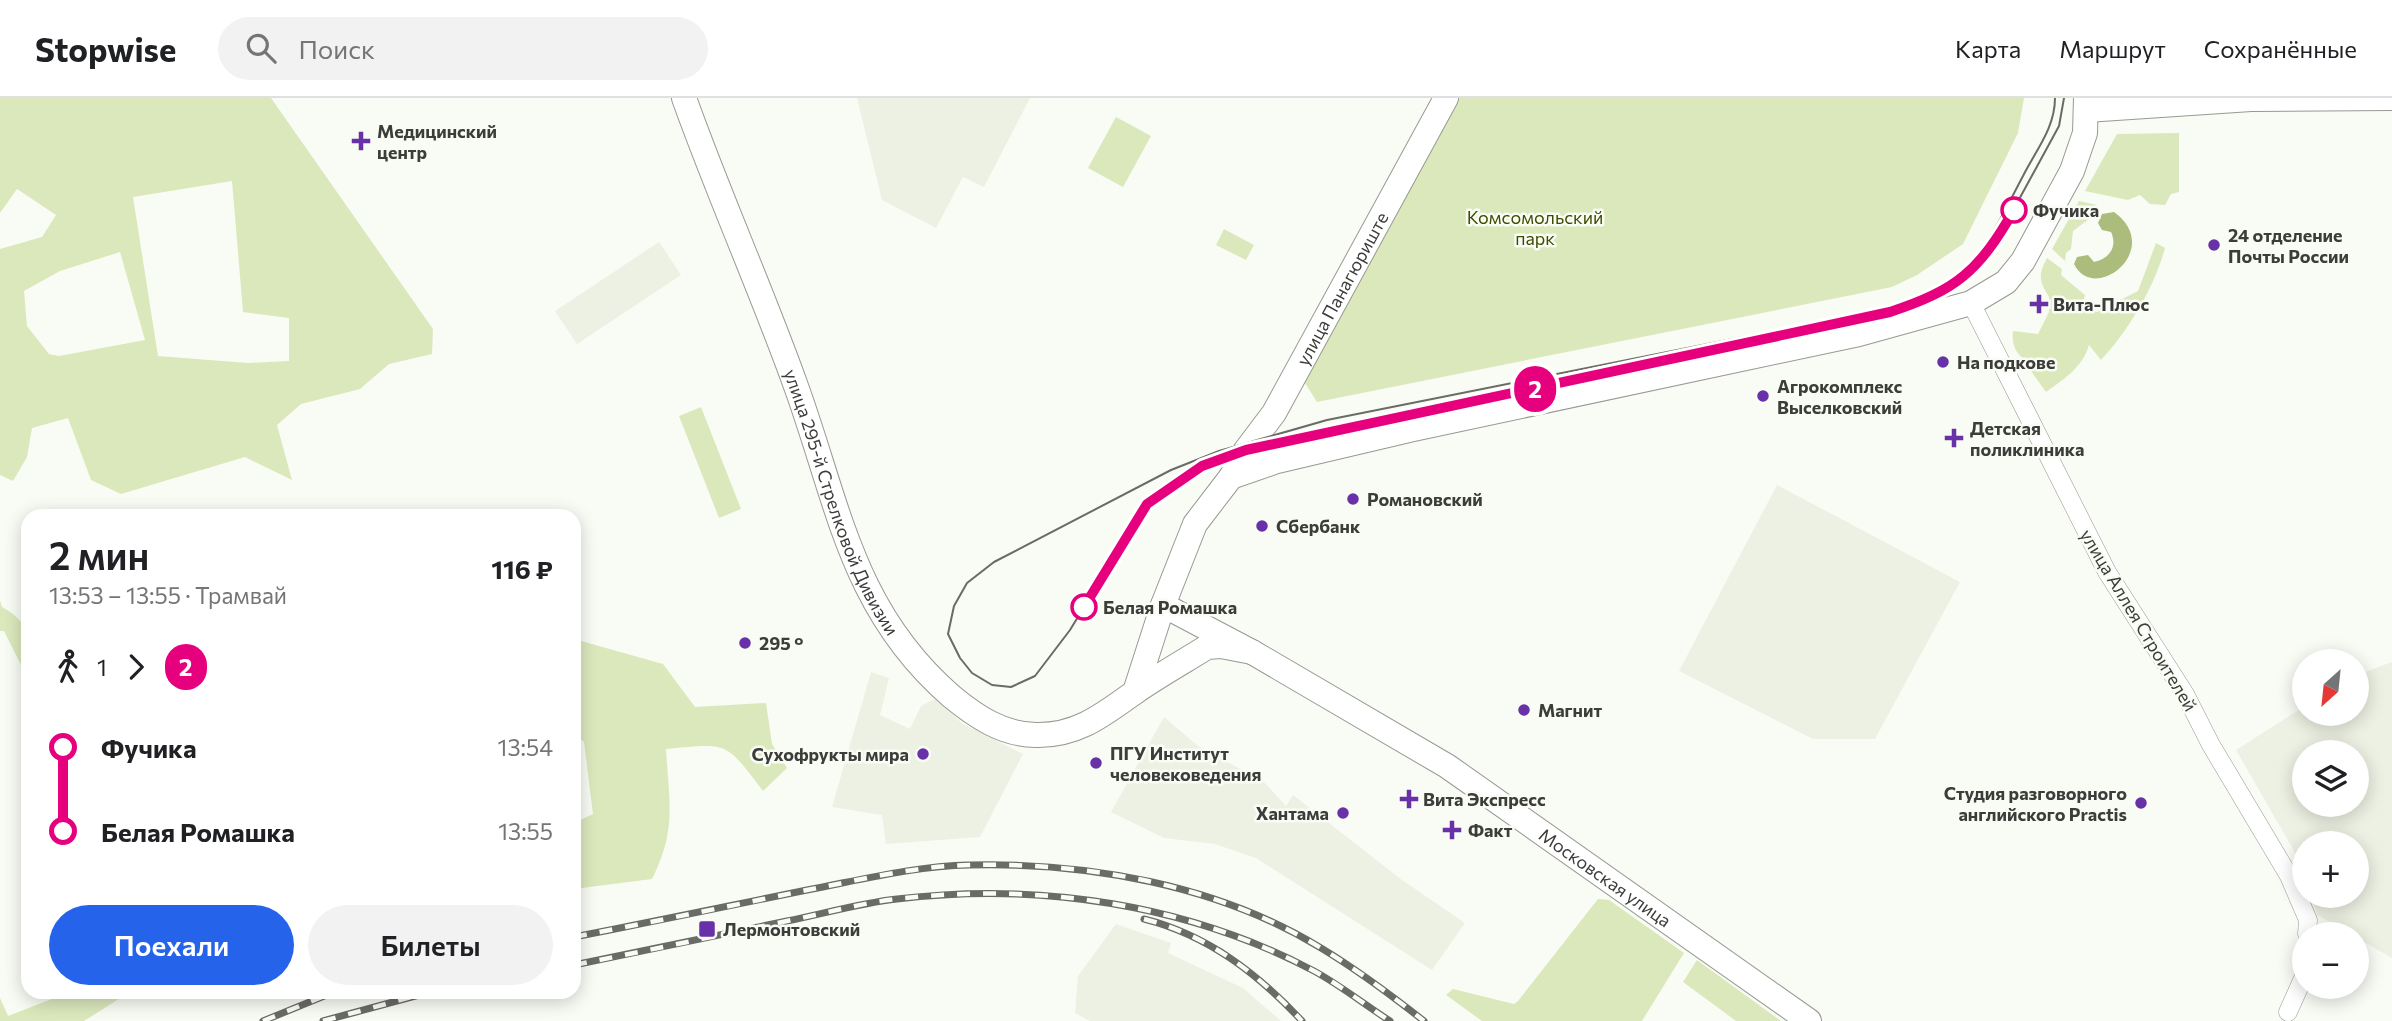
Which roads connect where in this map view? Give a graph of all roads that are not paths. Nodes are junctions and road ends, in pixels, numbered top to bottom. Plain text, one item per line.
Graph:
1 (684, 98) edge
2 (1446, 98) edge
3 (2392, 98) edge
4 (2086, 104) edge
5 (1971, 303) junction
6 (1231, 477) junction
7 (1163, 605) junction
8 (1252, 652) junction
9 (1135, 692) junction
10 (2308, 922) edge
11 (2294, 999) edge
12 (2288, 1012) dead end
13 (1809, 1021) edge

1 - 9 street, улица 295-й Стрелковой Дивизии
2 - 6 street, улица Панагюриште
3 - 4 street
4 - 5 street
5 - 6 street
5 - 10 street, улица Аллея Строителей
6 - 7 street, улица Панагюриште
7 - 8 street, Московская улица
7 - 9 street, улица Панагюриште
8 - 9 street, Московская улица
8 - 13 street, Московская улица
11 - 12 street

